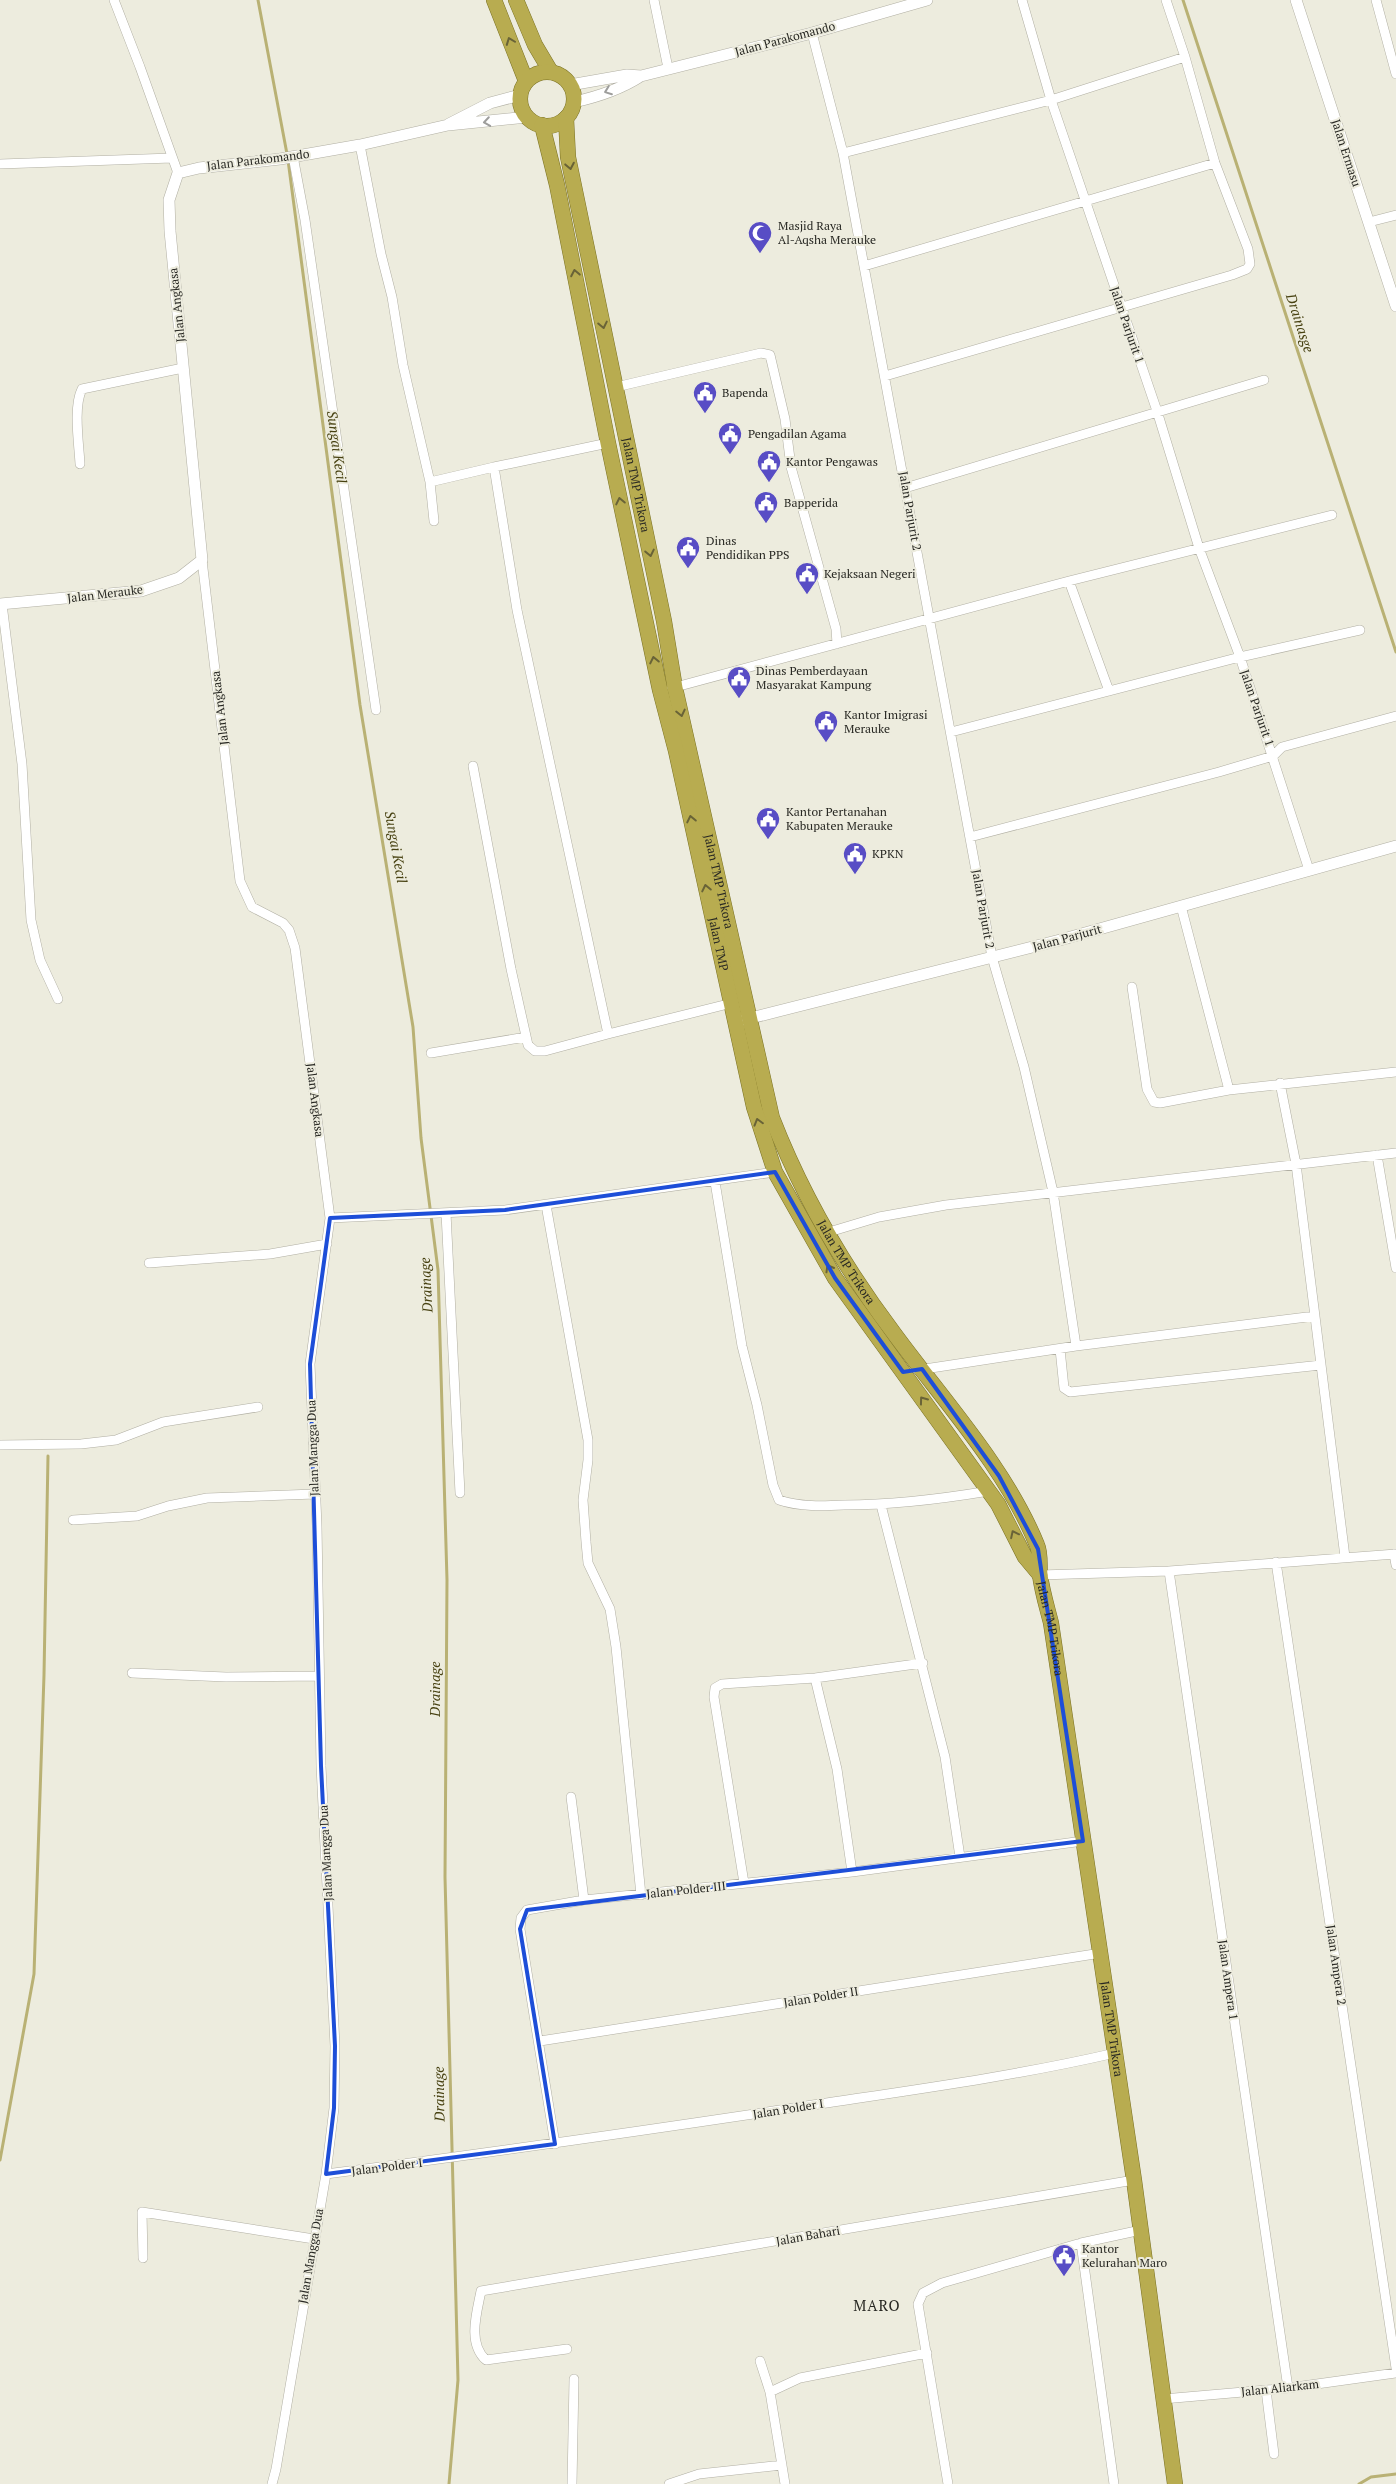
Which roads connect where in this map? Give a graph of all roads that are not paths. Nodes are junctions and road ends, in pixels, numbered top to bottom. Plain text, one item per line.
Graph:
1 (114, 0) edge
2 (494, 0) edge
3 (516, 0) edge
4 (654, 0) edge
5 (928, 0) edge
6 (1022, 0) edge
7 (1166, 0) edge
8 (1296, 0) edge
9 (1376, 0) edge
10 (812, 33) junction
11 (1185, 56) junction
12 (668, 68) junction
13 (551, 72) junction
14 (1396, 74) edge
15 (641, 76) junction
16 (570, 85) junction
17 (523, 88) junction
18 (1050, 100) junction
19 (574, 102) junction
20 (527, 117) junction
21 (566, 118) junction
22 (448, 125) junction
23 (542, 125) junction
24 (360, 146) junction
25 (843, 153) junction
26 (288, 157) junction
27 (172, 158) junction
28 (1215, 163) junction
29 (0, 164) edge
30 (178, 173) junction
31 (1085, 202) junction
32 (1396, 215) edge
33 (1369, 222) junction
34 (864, 266) junction
35 (1121, 306) junction
36 (1396, 306) edge
37 (183, 368) junction
38 (884, 376) junction
39 (1264, 380) dead end
40 (616, 386) junction
41 (620, 408) junction
42 (602, 411) junction
43 (1158, 411) junction
44 (608, 443) junction
45 (80, 464) dead end
46 (494, 467) junction
47 (430, 482) junction
48 (905, 488) junction
49 (1332, 515) dead end
50 (434, 521) dead end
51 (1199, 548) junction
52 (202, 560) junction
53 (1069, 581) junction
54 (1, 604) edge
55 (929, 617) junction
56 (1360, 630) dead end
57 (837, 644) junction
58 (1240, 657) junction
59 (668, 689) junction
60 (1109, 691) junction
61 (376, 710) dead end
62 (1396, 716) edge
63 (951, 732) junction
64 (1273, 756) junction
65 (473, 766) dead end
66 (970, 837) junction
67 (1396, 846) edge
68 (701, 866) joint
69 (1309, 870) junction
70 (1181, 906) junction
71 (992, 958) junction
72 (1132, 987) dead end
73 (58, 999) dead end
74 (732, 1003) junction
75 (743, 1020) junction
76 (608, 1034) junction
77 (526, 1038) junction
78 (431, 1053) dead end
79 (1396, 1072) edge
80 (1280, 1083) junction
81 (1229, 1090) junction
82 (1396, 1152) edge
83 (1377, 1155) junction
84 (1296, 1164) junction
85 (775, 1172) junction
86 (715, 1182) junction
87 (1053, 1192) junction
88 (546, 1205) junction
89 (442, 1214) junction
90 (330, 1218) junction
91 (828, 1232) junction
92 (327, 1244) junction
93 (149, 1263) dead end
94 (1396, 1268) edge
95 (1315, 1316) junction
96 (1076, 1346) junction
97 (1060, 1349) junction
98 (1321, 1365) junction
99 (922, 1369) junction
100 (903, 1372) junction
101 (258, 1407) dead end
102 (0, 1445) edge
103 (989, 1491) junction
104 (460, 1493) dead end
105 (316, 1494) junction
106 (881, 1505) junction
107 (74, 1520) dead end
108 (1395, 1554) edge
109 (1345, 1557) junction
110 (1276, 1562) junction
111 (1396, 1565) edge
112 (1169, 1571) junction
113 (1040, 1575) junction
114 (923, 1663) junction
115 (132, 1673) dead end
116 (318, 1676) junction
117 (815, 1678) junction
118 (571, 1797) dead end
119 (1083, 1841) junction
120 (960, 1857) junction
121 (852, 1872) junction
122 (744, 1884) junction
123 (641, 1895) junction
124 (584, 1900) junction
125 (1101, 1953) junction
126 (540, 2041) junction
127 (1115, 2053) junction
128 (556, 2144) junction
129 (326, 2174) junction
130 (1134, 2180) junction
131 (1141, 2230) junction
132 (314, 2239) junction
133 (1081, 2243) junction
134 (143, 2258) dead end
135 (567, 2349) dead end
136 (927, 2353) junction
137 (760, 2361) dead end
138 (1396, 2368) edge
139 (1396, 2373) edge
140 (574, 2379) dead end
141 (1288, 2388) junction
142 (1266, 2390) junction
143 (770, 2392) junction
144 (1163, 2399) junction
145 (1274, 2454) dead end
146 (782, 2465) junction
147 (272, 2484) edge
148 (572, 2484) edge
149 (669, 2484) edge
150 (785, 2484) edge
151 (948, 2484) edge
152 (1114, 2484) edge
153 (1175, 2484) edge

1 - 27 street
17 -> 2 highway
3 - 13 highway
4 - 12 street
5 - 10 street, Jalan Parakomando
6 - 18 street, Jalan Parjurit 1
7 - 11 street
8 - 33 street, Jalan Ermasu
9 - 14 street
10 - 12 street, Jalan Parakomando
10 - 25 street
11 - 18 street
11 - 28 street
12 - 15 street, Jalan Parakomando
13 - 16 highway
13 - 17 highway
15 - 16 street, Jalan Parakomando
15 -> 19 street, Jalan Parakomando
16 - 19 highway
17 - 20 highway
17 - 22 street, Jalan Parakomando
18 - 25 street
18 - 31 street, Jalan Parjurit 1
19 - 21 highway
20 -> 22 street, Jalan Parakomando
20 - 23 highway
21 - 23 highway
21 -> 40 highway, Jalan TMP Trikora
22 - 24 street, Jalan Parakomando
42 -> 23 highway, Jalan TMP Trikora
24 - 26 street, Jalan Parakomando
24 - 47 street
25 - 34 street, Jalan Parjurit 2
26 - 30 street, Jalan Parakomando
26 - 61 street
27 - 29 street
27 - 30 street
28 - 31 street
28 - 35 street
30 - 37 street, Jalan Angkasa
31 - 34 street
31 - 35 street, Jalan Parjurit 1
32 - 33 street
33 - 36 street, Jalan Ermasu
34 - 38 street, Jalan Parjurit 2
35 - 38 street
35 - 43 street, Jalan Parjurit 1
37 - 45 street
37 - 52 street, Jalan Angkasa
38 - 48 street, Jalan Parjurit 2
39 - 43 street
40 - 41 highway, Jalan TMP Trikora
40 - 57 street
41 - 42 highway
41 -> 59 highway, Jalan TMP Trikora
42 - 44 highway, Jalan TMP Trikora
43 - 48 street
43 - 51 street, Jalan Parjurit 1
44 - 46 street
59 -> 44 highway, Jalan TMP Trikora
46 - 47 street
46 - 76 street
47 - 50 street
48 - 55 street, Jalan Parjurit 2
49 - 51 street
51 - 53 street
51 - 58 street, Jalan Parjurit 1
52 - 54 street, Jalan Merauke
52 - 90 street, Jalan Angkasa
53 - 55 street
53 - 60 street
54 - 73 street
55 - 57 street
55 - 63 street, Jalan Parjurit 2
56 - 58 street
57 - 59 street
58 - 60 street
58 - 64 street, Jalan Parjurit 1
68 -> 59 highway, Jalan TMP Trikora
59 -> 75 highway, Jalan TMP Trikora
60 - 63 street
62 - 64 street
63 - 66 street, Jalan Parjurit 2
64 - 66 street
64 - 69 street, Jalan Parjurit 1
65 - 77 street
66 - 71 street, Jalan Parjurit 2
67 - 69 street, Jalan Parjurit
74 -> 68 highway, Jalan TMP
69 - 70 street, Jalan Parjurit
70 - 71 street, Jalan Parjurit
70 - 81 street
71 - 75 street, Jalan Parjurit
71 - 87 street, Jalan Parjurit 2
72 - 81 street
74 - 75 highway, Jalan TMP
74 - 76 street
85 -> 75 highway, Jalan TMP Trikora
75 - 91 highway, Jalan TMP Trikora
76 - 77 street
77 - 78 street
79 - 80 street
80 - 81 street
80 - 84 street
82 - 83 street
83 - 84 street
83 - 94 street
84 - 87 street
84 - 95 street
85 - 86 street
100 -> 85 highway, Jalan TMP Trikora
86 - 88 street
86 - 106 street
87 - 91 street
87 - 96 street, Jalan Parjurit 2
88 - 89 street
88 - 123 street
89 - 90 street
89 - 104 street
90 - 92 street, Jalan Mangga Dua
91 - 99 highway, Jalan TMP Trikora
92 - 93 street
92 - 105 street, Jalan Mangga Dua
95 - 96 street
95 - 98 street
96 - 97 street
97 - 98 street
97 - 99 street
98 - 109 street
99 - 100 street
99 - 113 highway, Jalan TMP Trikora
103 -> 100 highway, Jalan TMP Trikora
101 - 102 street
103 - 106 street
113 -> 103 highway, Jalan TMP Trikora
105 - 107 street
105 - 116 street, Jalan Mangga Dua
106 - 114 street
108 - 109 street
108 - 111 street
109 - 110 street
110 - 112 street
110 - 138 street, Jalan Ampera 2
112 - 113 street
112 - 141 street, Jalan Ampera 1
113 - 119 highway, Jalan TMP Trikora
114 - 117 street
114 - 120 street
115 - 116 street
116 - 129 street, Jalan Mangga Dua
117 - 121 street
117 - 122 street
118 - 124 street
119 - 120 street, Jalan Polder III
119 - 125 highway, Jalan TMP Trikora
120 - 121 street, Jalan Polder III
121 - 122 street, Jalan Polder III
122 - 123 street, Jalan Polder III
123 - 124 street, Jalan Polder III
124 - 126 street, Jalan Polder III
125 - 126 street, Jalan Polder II
125 - 127 highway, Jalan TMP Trikora
126 - 128 street, Jalan Polder III
127 - 128 street, Jalan Polder I
127 - 130 highway, Jalan TMP Trikora
128 - 129 street, Jalan Polder I
129 - 132 street, Jalan Mangga Dua
130 - 131 highway, Jalan TMP Trikora
130 - 135 street, Jalan Bahari
131 - 133 street
131 - 144 highway, Jalan TMP Trikora
132 - 134 street
132 - 147 street, Jalan Mangga Dua
133 - 136 street
133 - 152 street
136 - 143 street
136 - 151 street
137 - 143 street
139 - 141 street, Jalan Aliarkam
140 - 148 street
141 - 142 street, Jalan Aliarkam
142 - 144 street, Jalan Aliarkam
142 - 145 street
143 - 146 street
144 - 153 highway, Jalan TMP Trikora
146 - 149 street
146 - 150 street

